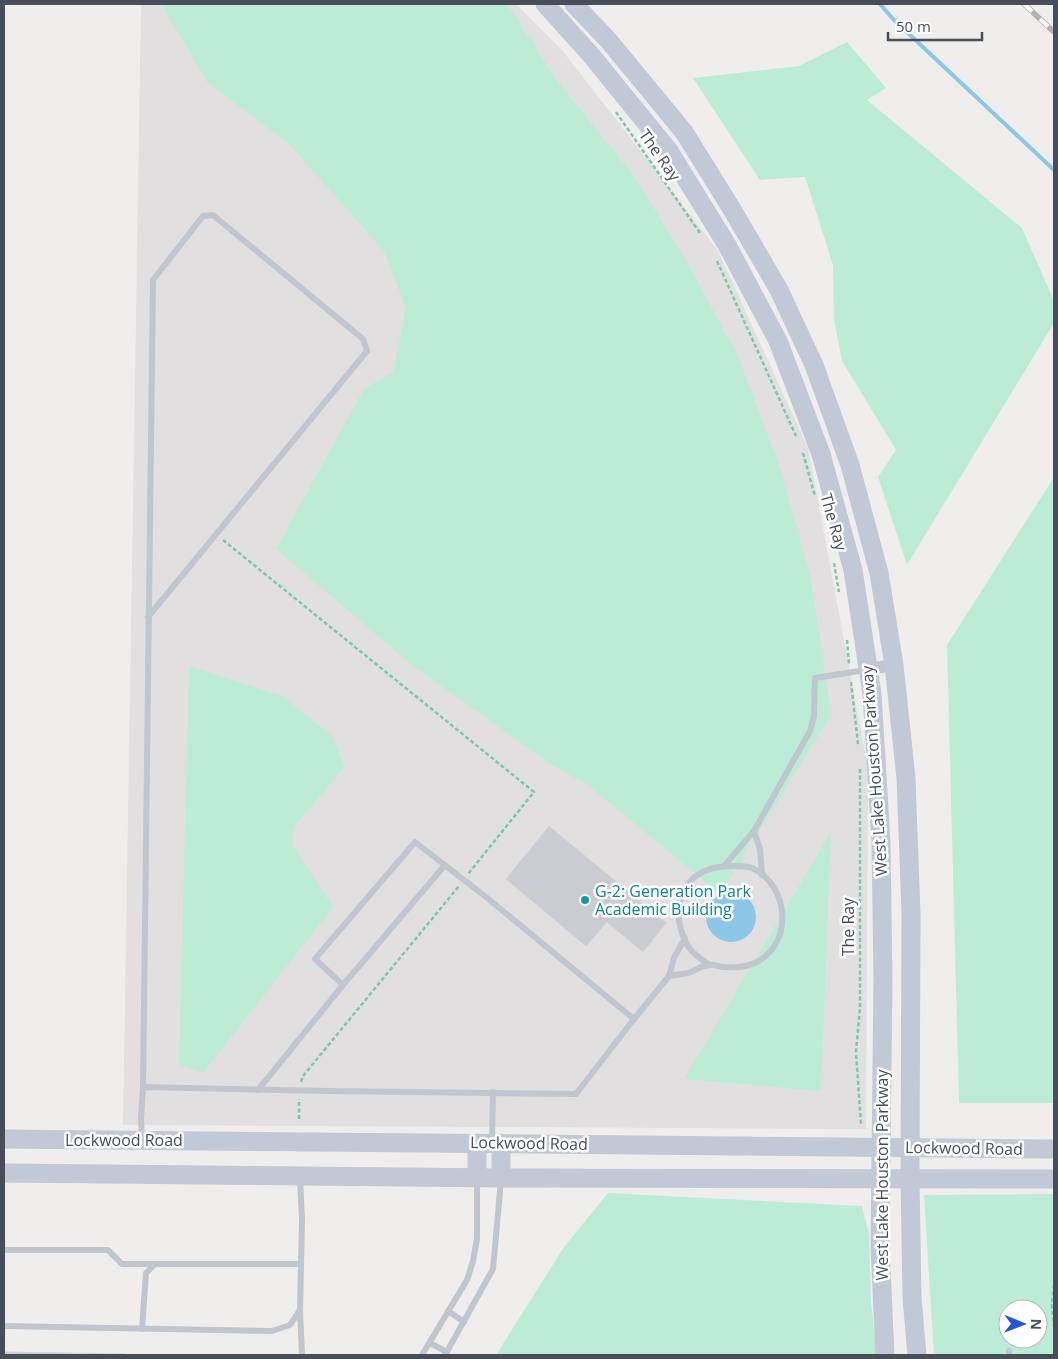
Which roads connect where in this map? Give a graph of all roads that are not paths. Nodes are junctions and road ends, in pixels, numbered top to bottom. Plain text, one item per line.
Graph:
1 (544, 4) edge
2 (574, 4) edge
3 (148, 617) junction
4 (894, 665) junction
5 (859, 671) junction
6 (754, 831) junction
7 (445, 865) junction
8 (724, 866) junction
9 (762, 875) junction
10 (685, 938) junction
11 (709, 965) junction
12 (669, 976) junction
13 (343, 985) junction
14 (634, 1019) junction
15 (144, 1087) junction
16 (258, 1090) junction
17 (493, 1092) junction
18 (4, 1139) edge
19 (142, 1140) junction
20 (490, 1143) junction
21 (881, 1147) junction
22 (910, 1147) junction
23 (1054, 1149) edge
24 (4, 1173) edge
25 (300, 1176) junction
26 (477, 1178) junction
27 (501, 1178) junction
28 (880, 1178) junction
29 (910, 1178) junction
30 (1054, 1179) edge
31 (4, 1250) edge
32 (155, 1264) junction
33 (301, 1264) junction
34 (300, 1310) junction
35 (448, 1311) junction
36 (464, 1322) junction
37 (4, 1326) edge
38 (142, 1328) junction
39 (430, 1343) junction
40 (446, 1354) edge
41 (302, 1355) edge
42 (422, 1355) edge
43 (885, 1355) edge
44 (917, 1355) edge

1 - 5 main road, West Lake Houston Parkway
2 - 4 main road, West Lake Houston Parkway
3 - 3 lane
3 - 15 lane
4 - 5 street
4 - 22 main road, West Lake Houston Parkway
5 - 6 lane
5 - 21 main road, West Lake Houston Parkway
6 - 8 lane
6 - 9 lane
7 - 13 lane
7 - 13 lane
7 - 14 lane
8 - 9 lane
8 - 10 lane
9 - 11 lane
10 - 11 lane
10 - 12 lane
11 - 12 lane
12 - 14 lane
13 - 16 lane
14 - 17 lane
15 - 16 lane
15 - 19 lane
16 - 17 lane
17 - 20 lane
18 - 19 main road, Lockwood Road
19 - 20 main road, Lockwood Road
20 - 21 main road, Lockwood Road
20 - 26 main road
20 - 27 main road
21 - 22 main road, Lockwood Road
21 - 28 main road, West Lake Houston Parkway
22 - 23 main road, Lockwood Road
22 - 29 main road, West Lake Houston Parkway
24 - 25 main road, Lockwood Road
25 - 26 main road, Lockwood Road
25 - 33 lane
26 - 27 main road, Lockwood Road
26 - 35 lane
27 - 28 main road, Lockwood Road
27 - 36 lane
28 - 29 main road, Lockwood Road
28 - 43 main road, West Lake Houston Parkway
29 - 30 main road, Lockwood Road
29 - 44 main road, West Lake Houston Parkway
31 - 32 lane
32 - 33 lane
32 - 38 lane
33 - 34 lane
34 - 38 lane
34 - 41 lane
35 - 36 lane
35 - 39 lane
36 - 40 lane
37 - 38 lane
39 - 40 lane
39 - 42 lane

